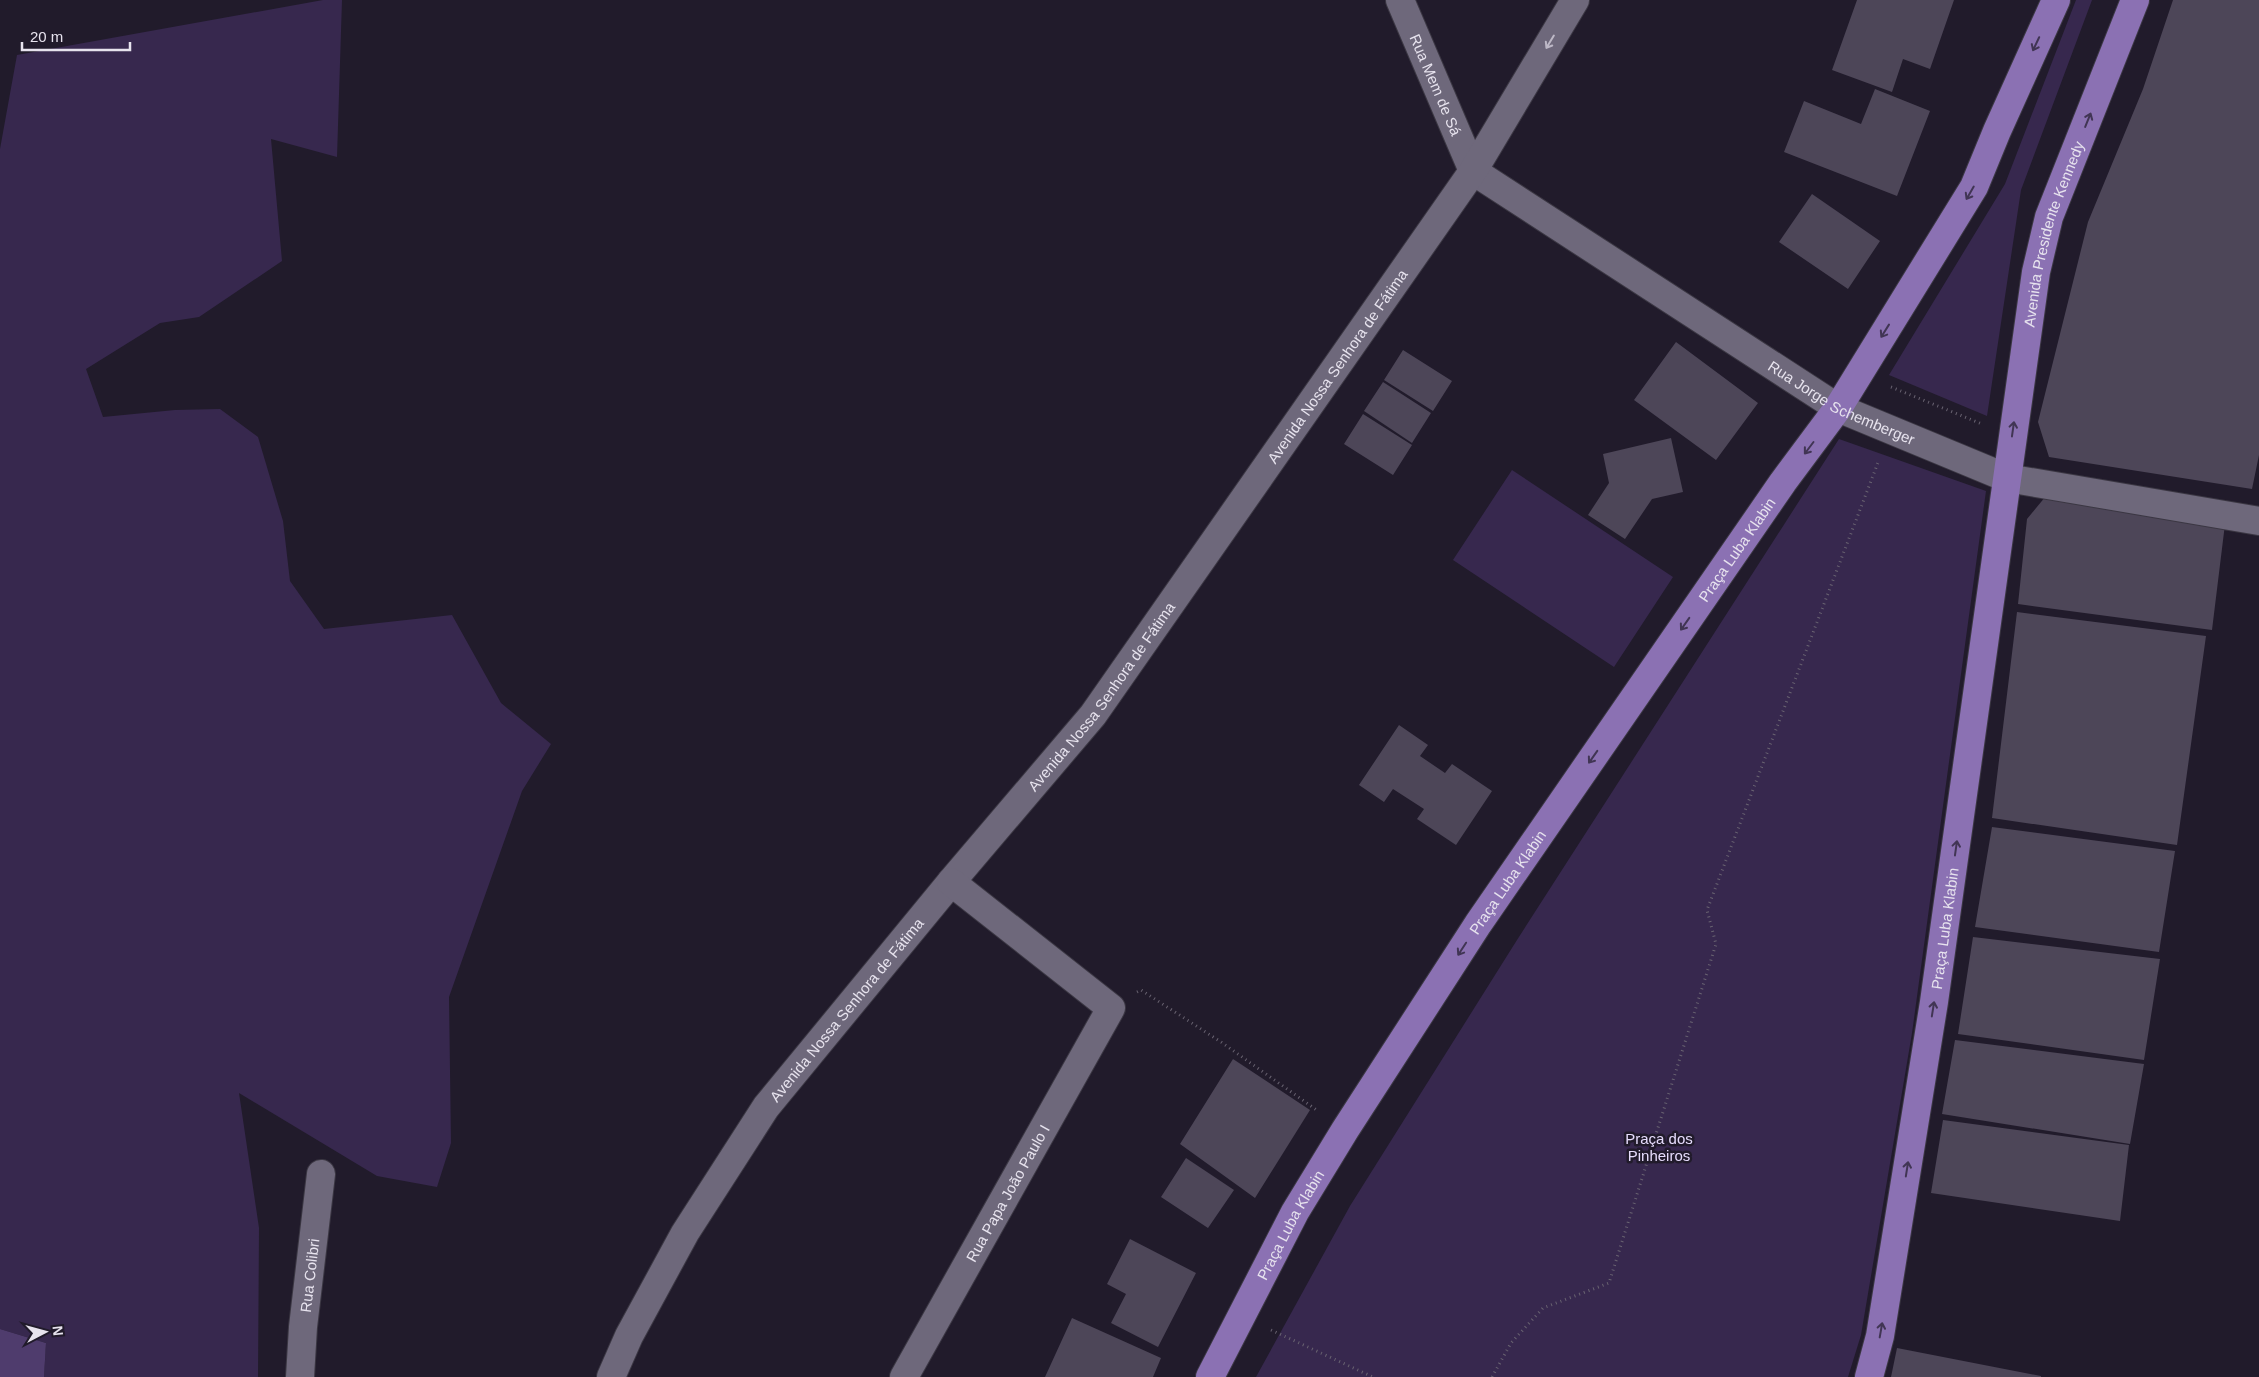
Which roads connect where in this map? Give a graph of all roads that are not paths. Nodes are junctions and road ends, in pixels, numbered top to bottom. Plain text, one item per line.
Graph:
1 (1400, 0) edge
2 (1575, 0) edge
3 (2056, 0) edge
4 (2135, 0) edge
5 (1472, 171) junction
6 (1838, 408) junction
7 (2007, 478) junction
8 (2259, 521) edge
9 (951, 882) junction
10 (321, 1174) dead end
11 (300, 1377) edge
12 (611, 1377) edge
13 (904, 1377) edge
14 (1210, 1377) edge
15 (1869, 1377) edge

1 - 5 street, Rua Mem de Sá
2 -> 5 street, Avenida Nossa Senhora de Fátima
3 -> 6 main road
7 -> 4 main road, Avenida Presidente Kennedy
5 - 6 street, Rua Jorge Schemberger
5 - 9 street, Avenida Nossa Senhora de Fátima
6 - 7 street, Rua Jorge Schemberger
6 -> 14 main road, Praça Luba Klabin
7 - 8 street, Rua Jorge Schemberger
15 -> 7 main road, Praça Luba Klabin
9 - 12 street, Avenida Nossa Senhora de Fátima
9 - 13 street, Rua Papa João Paulo I
10 - 11 street, Rua Colibri

